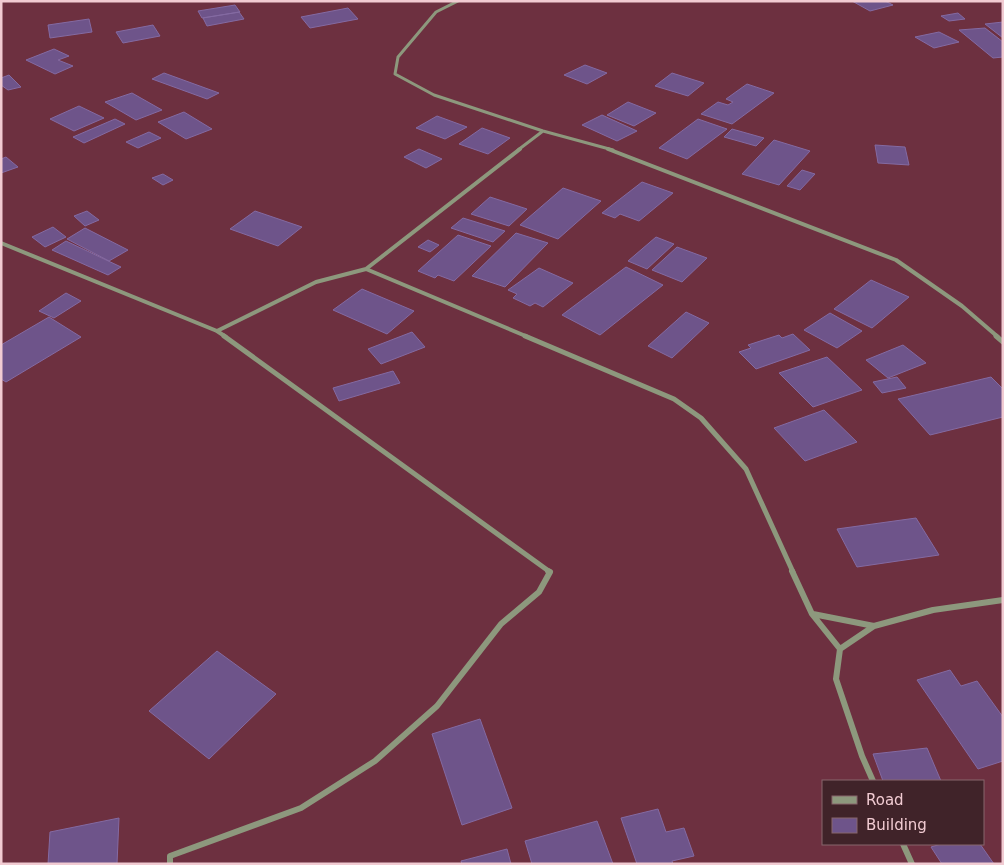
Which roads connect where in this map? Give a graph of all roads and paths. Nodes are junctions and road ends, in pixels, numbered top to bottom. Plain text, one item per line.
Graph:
1 (458, 1) edge
2 (543, 131) junction
3 (1, 243) edge
4 (366, 269) junction
5 (217, 332) junction
6 (1003, 342) edge
7 (1003, 600) edge
8 (812, 614) junction
9 (874, 626) junction
10 (840, 649) junction
11 (874, 780) edge
12 (903, 845) edge
13 (170, 864) edge
14 (912, 864) edge

1 - 2 street
2 - 4 street
2 - 6 street
3 - 5 street
4 - 5 street
4 - 8 street
5 - 13 street
7 - 9 street
8 - 9 street
8 - 10 street
9 - 10 street
10 - 11 street
12 - 14 street

